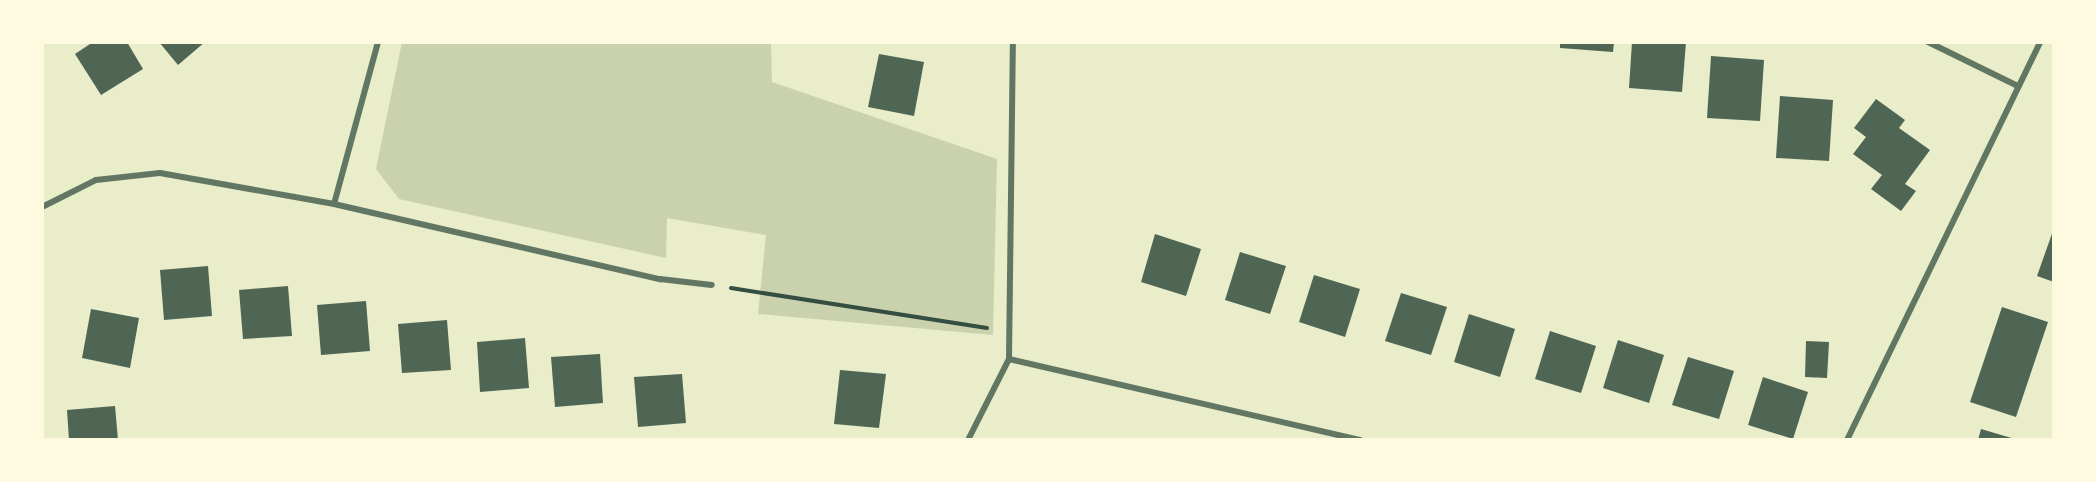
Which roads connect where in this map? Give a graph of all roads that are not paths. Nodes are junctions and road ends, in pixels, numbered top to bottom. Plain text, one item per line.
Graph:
1 (378, 42) edge
2 (1014, 42) edge
3 (1928, 42) edge
4 (2040, 42) edge
5 (2018, 86) junction
6 (334, 204) junction
7 (42, 207) edge
8 (712, 285) road end
9 (1009, 359) junction
10 (968, 440) edge
11 (1361, 440) edge
12 (1847, 440) edge

1 - 6 street
2 - 9 street
3 - 5 street
4 - 5 street
5 - 12 street
6 - 7 street
6 - 8 street
9 - 10 street
9 - 11 street

